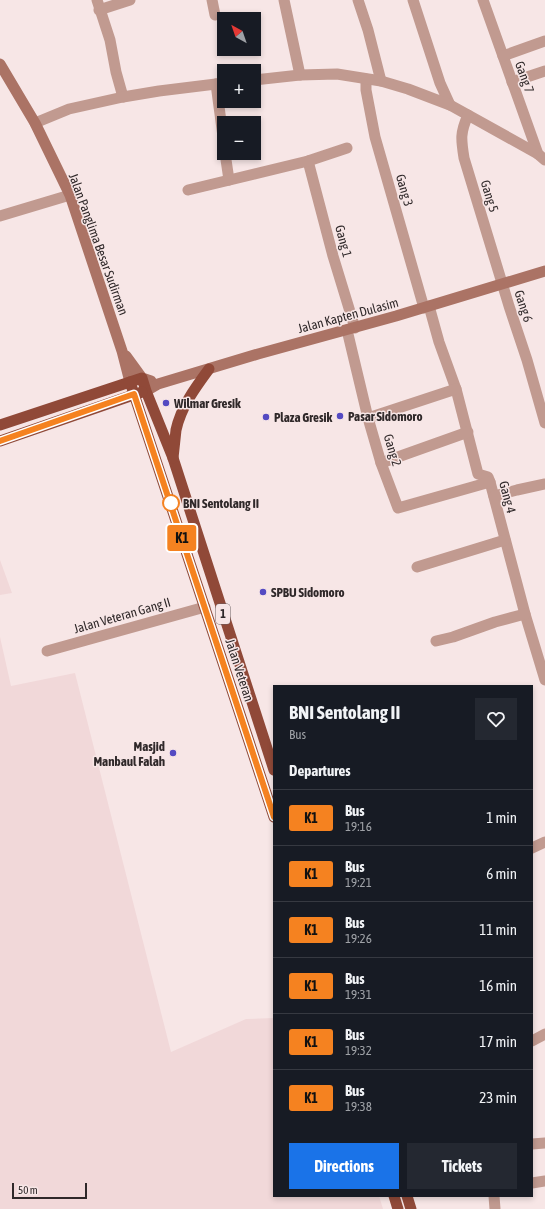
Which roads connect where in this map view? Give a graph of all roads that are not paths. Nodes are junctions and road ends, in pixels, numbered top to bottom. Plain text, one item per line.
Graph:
1 (130, 0) edge
2 (212, 0) edge
3 (284, 0) edge
4 (358, 0) edge
5 (413, 0) edge
6 (483, 0) edge
7 (98, 5) edge
8 (215, 15) dead end
9 (545, 41) edge
10 (503, 56) junction
11 (0, 64) edge
12 (545, 71) edge
13 (300, 75) junction
14 (261, 79) edge
15 (366, 79) junction
16 (381, 81) junction
17 (512, 82) junction
18 (217, 83) edge
19 (123, 98) junction
20 (450, 105) junction
21 (468, 115) junction
22 (38, 129) junction
23 (347, 148) dead end
24 (541, 153) edge
25 (226, 160) edge
26 (308, 161) junction
27 (229, 180) junction
28 (188, 190) dead end
29 (70, 195) junction
30 (0, 216) edge
31 (545, 271) edge
32 (502, 284) junction
33 (427, 307) junction
34 (351, 329) junction
35 (122, 351) junction
36 (209, 369) junction
37 (142, 378) junction
38 (130, 382) junction
39 (158, 384) junction
40 (456, 389) junction
41 (146, 391) junction
42 (134, 394) junction
43 (543, 405) edge
44 (368, 418) junction
45 (545, 423) edge
46 (0, 425) edge
47 (468, 432) junction
48 (0, 441) edge
49 (173, 458) junction
50 (381, 463) junction
51 (490, 482) junction
52 (545, 484) edge
53 (494, 496) junction
54 (505, 540) junction
55 (417, 567) dead end
56 (205, 606) junction
57 (525, 614) junction
58 (436, 641) dead end
59 (47, 651) dead end
60 (545, 680) edge
61 (273, 767) edge
62 (273, 814) edge
63 (545, 842) edge
64 (533, 848) edge
65 (545, 1034) edge
66 (533, 1040) edge
67 (545, 1143) edge
68 (533, 1144) edge
69 (545, 1181) edge
70 (533, 1183) edge
71 (394, 1197) edge
72 (407, 1197) edge
73 (494, 1197) edge
74 (398, 1209) edge
75 (411, 1209) edge
76 (495, 1209) edge

1 - 7 street
2 - 8 street
3 - 13 street
4 - 16 street
5 - 20 street
6 - 10 street, Gang 7
7 - 19 street
9 - 10 street
10 - 17 street, Gang 7
11 - 22 main road, Jalan Panglima Besar Sudirman
12 - 17 street
13 - 14 street
13 - 15 street
15 - 16 street
15 - 33 street, Gang 3
16 - 20 street
17 - 24 street, Gang 7
18 - 19 street
19 - 22 street
20 - 21 street
21 - 24 street
21 - 32 street, Gang 5
22 - 29 main road, Jalan Panglima Besar Sudirman
23 - 26 street
25 - 27 street
26 - 27 street
26 - 34 street, Gang 1
27 - 28 street
29 - 30 street
29 - 35 main road, Jalan Panglima Besar Sudirman
31 - 32 main road, Jalan Kapten Dulasim
32 - 33 main road, Jalan Kapten Dulasim
32 - 43 street, Gang 6
33 - 34 main road, Jalan Kapten Dulasim
33 - 40 street, Gang 4
34 - 36 main road, Jalan Kapten Dulasim
34 - 44 street, Gang 2
35 - 37 main road, Jalan Panglima Besar Sudirman
35 - 38 main road, Jalan Panglima Besar Sudirman
36 - 39 main road, Jalan Kapten Dulasim
36 - 49 highway
37 - 38 highway
37 - 39 main road
37 - 41 highway, 1
38 - 42 highway, Jalan Veteran
38 - 46 highway
39 - 41 main road, Jalan Kapten Dulasim
40 - 44 street
40 - 47 street, Gang 4
41 - 42 highway
41 - 49 highway, Jalan Veteran / 1
42 - 48 highway
42 - 56 highway, Jalan Veteran / 1
43 - 45 street, Gang 6
44 - 50 street, Gang 2
47 - 50 street
47 - 51 street, Gang 4
49 - 61 highway, Jalan Veteran / 1
50 - 51 street, Gang 2
51 - 53 street, Gang 4
52 - 53 street
53 - 54 street, Gang 4
54 - 55 street
54 - 57 street, Gang 4
56 - 59 street, Jalan Veteran Gang II
56 - 62 highway, Jalan Veteran / 1
57 - 58 street
57 - 60 street, Gang 4
63 - 64 street
65 - 66 street
67 - 68 street
69 - 70 street
71 - 74 highway
72 - 75 highway
73 - 76 street

